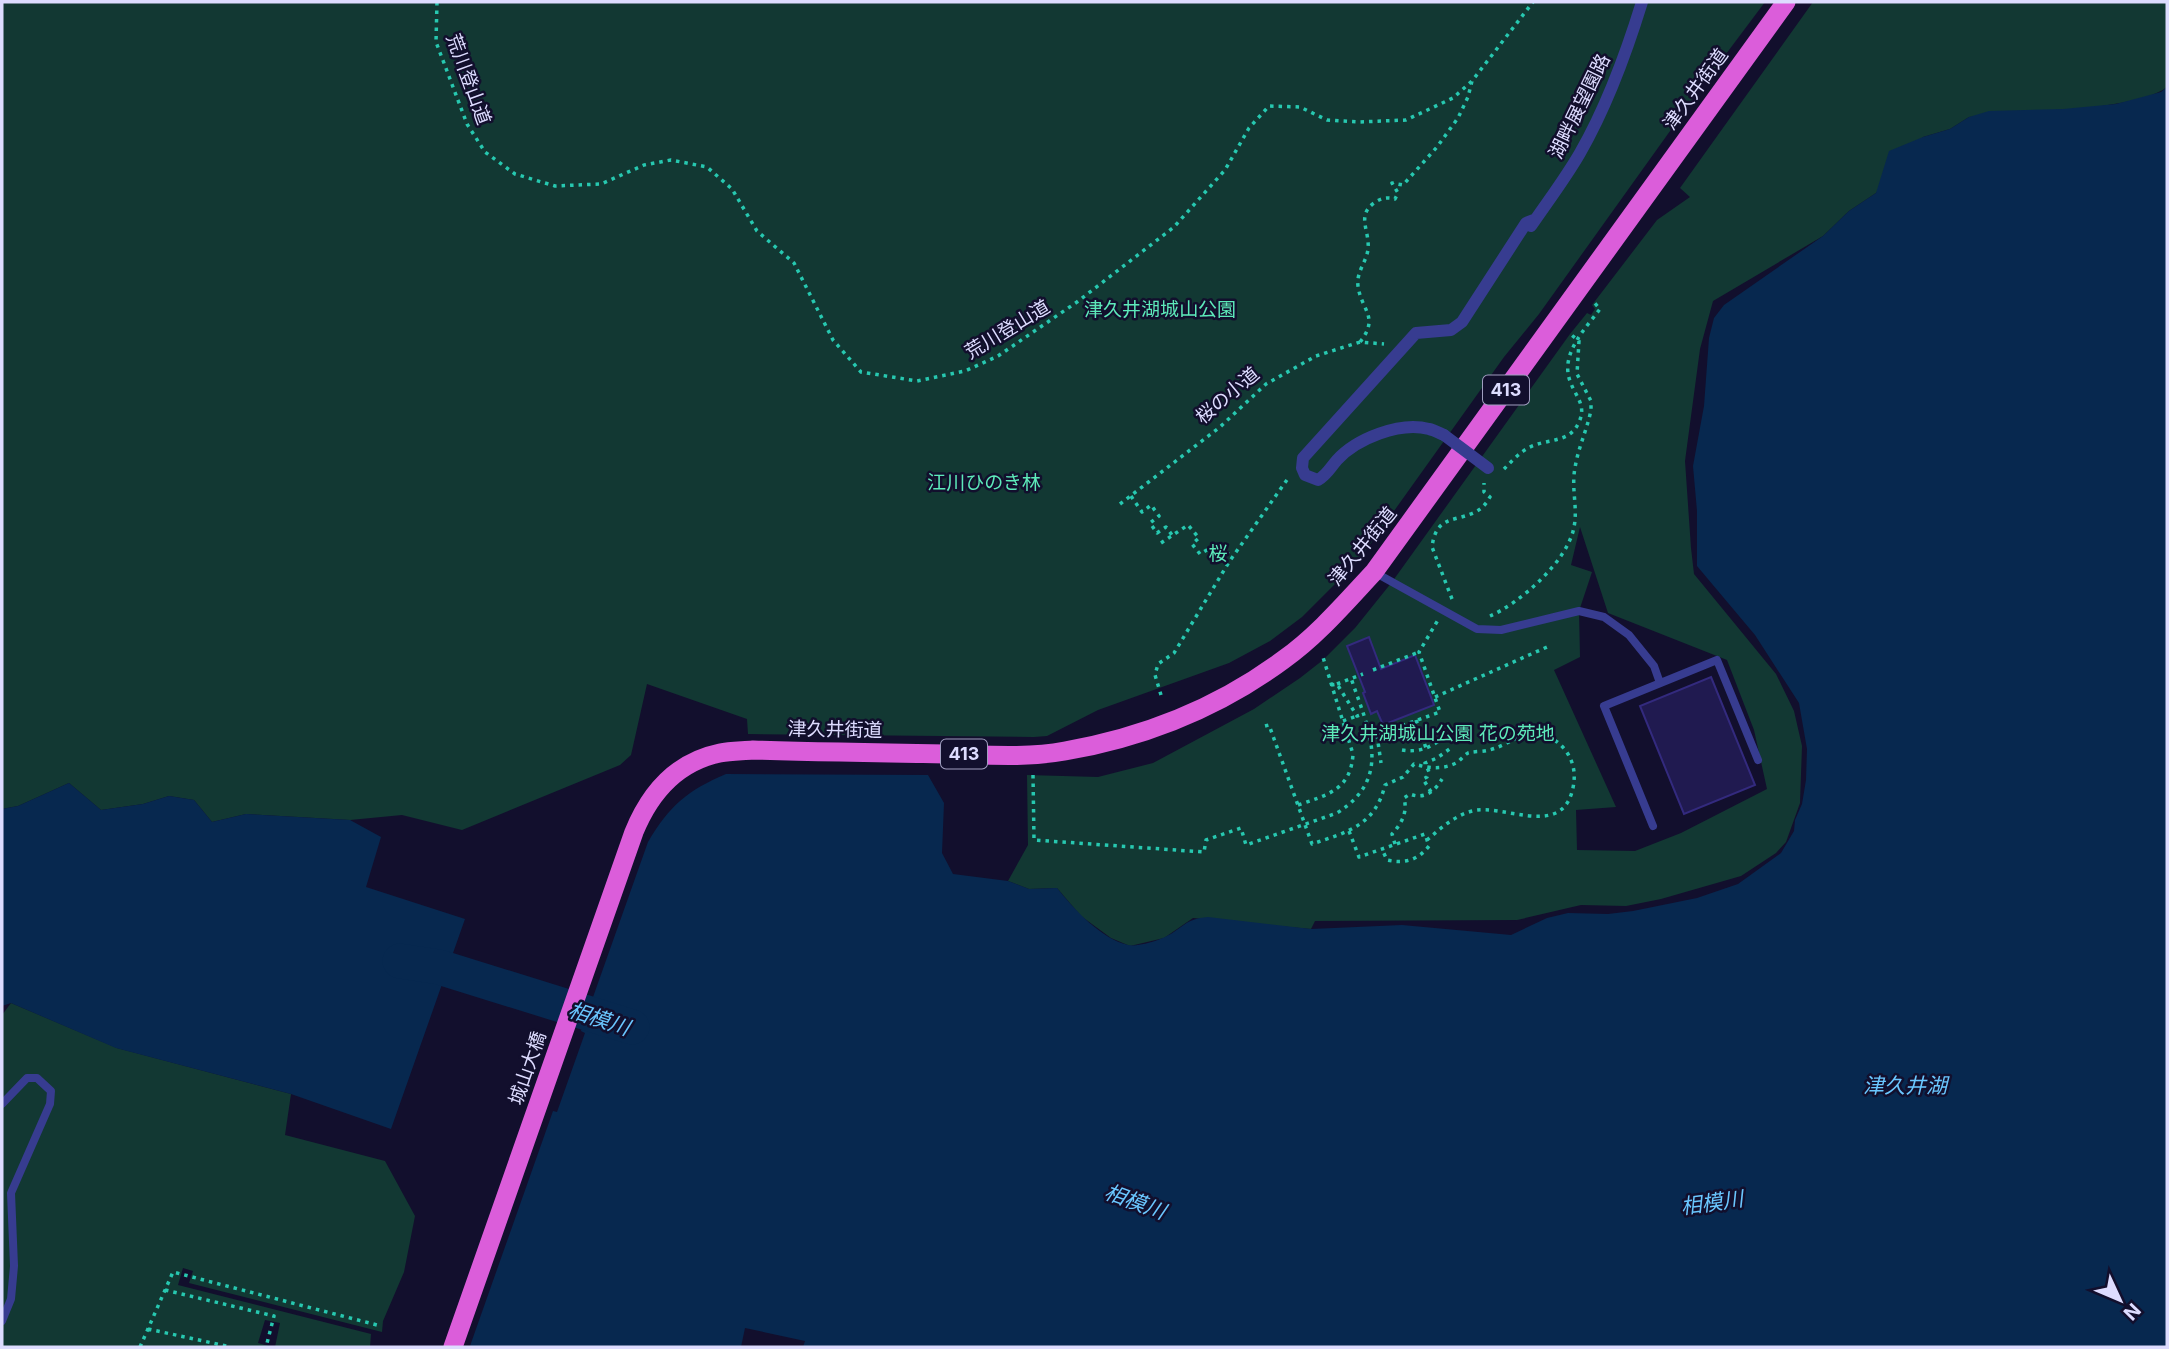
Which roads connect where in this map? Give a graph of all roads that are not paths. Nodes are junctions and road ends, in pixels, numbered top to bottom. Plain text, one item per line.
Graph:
1 (1642, 2) edge
2 (1786, 2) edge
3 (1493, 472) road end
4 (1374, 572) junction
5 (1660, 683) junction
6 (753, 750) joint
7 (1758, 760) dead end
8 (1653, 826) dead end
9 (2, 1104) edge
10 (2, 1321) edge
11 (453, 1347) edge

1 - 3 street, 湖畔展望園路, bridge
2 - 4 highway, 津久井街道 / 413
4 - 5 lane
4 - 6 highway, 津久井街道 / 413
5 - 7 lane
5 - 8 lane
6 - 11 highway, 城山大橋 / 413
9 - 10 lane

